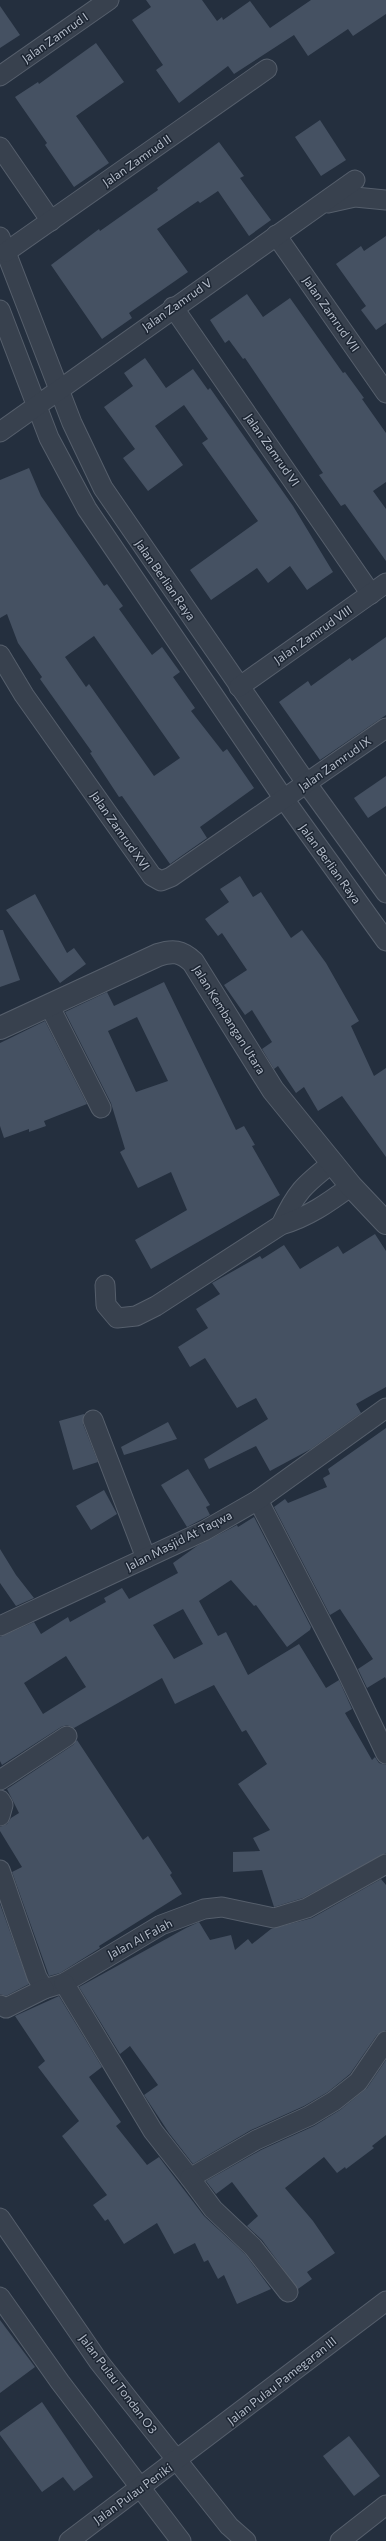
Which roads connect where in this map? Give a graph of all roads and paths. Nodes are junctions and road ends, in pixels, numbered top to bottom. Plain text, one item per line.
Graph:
1 (109, 0) edge
2 (267, 69) dead end
3 (0, 76) edge
4 (0, 147) edge
5 (355, 180) dead end
6 (386, 200) edge
7 (316, 207) junction
8 (51, 221) junction
9 (276, 235) junction
10 (3, 245) edge
11 (173, 307) junction
12 (0, 310) edge
13 (59, 389) junction
14 (386, 393) edge
15 (36, 406) junction
16 (0, 432) edge
17 (379, 589) edge
18 (0, 655) edge
19 (239, 687) junction
20 (386, 728) edge
21 (307, 784) junction
22 (284, 800) junction
23 (386, 892) edge
24 (386, 942) edge
25 (50, 1005) junction
26 (0, 1028) edge
27 (101, 1108) dead end
28 (332, 1163) junction
29 (351, 1186) junction
30 (386, 1223) edge
31 (281, 1225) junction
32 (104, 1285) dead end
33 (386, 1409) edge
34 (94, 1420) dead end
35 (258, 1500) junction
36 (146, 1558) junction
37 (0, 1626) edge
38 (381, 1729) edge
39 (67, 1736) dead end
40 (386, 1754) edge
41 (0, 1780) edge
42 (0, 1800) edge
43 (0, 1816) edge
44 (385, 1866) edge
45 (0, 1870) edge
46 (54, 1986) junction
47 (0, 2005) edge
48 (386, 2041) edge
49 (190, 2178) junction
50 (0, 2218) edge
51 (288, 2292) dead end
52 (0, 2297) edge
53 (386, 2301) edge
54 (178, 2461) junction
55 (142, 2488) junction
56 (386, 2505) edge
57 (69, 2541) edge
58 (181, 2541) edge
59 (246, 2541) edge
60 (340, 2541) edge

1 - 3 street, Jalan Zamrud I
2 - 8 street, Jalan Zamrud II
4 - 8 street
5 - 7 street, Jalan Zamrud V
6 - 7 street
7 - 9 street, Jalan Zamrud V
8 - 10 street, Jalan Zamrud II
9 - 11 street, Jalan Zamrud V
9 - 14 street, Jalan Zamrud VII
10 - 13 street, Jalan Berlian Raya
11 - 13 street, Jalan Zamrud V
11 - 17 street, Jalan Zamrud VI
12 - 15 street, Jalan Berlian Raya
13 - 15 street, Jalan Zamrud V
13 - 19 street, Jalan Berlian Raya
15 - 16 street, Jalan Zamrud V
15 - 22 street, Jalan Berlian Raya
17 - 19 street, Jalan Zamrud VIII
18 - 22 street, Jalan Zamrud XVI
19 - 21 street, Jalan Berlian Raya
20 - 21 street, Jalan Zamrud IX
21 - 22 street, Jalan Zamrud IX
21 - 23 street, Jalan Berlian Raya
22 - 24 street, Jalan Berlian Raya
25 - 26 street, Jalan Kembangan Utara
25 - 27 street
25 - 28 street, Jalan Kembangan Utara
28 - 29 street, Jalan Kembangan Utara
28 - 31 street
29 - 30 street, Jalan Kembangan Utara
29 - 31 street
31 - 32 street
33 - 35 street, Jalan Masjid At Taqwa
34 - 36 street
35 - 36 street, Jalan Masjid At Taqwa
35 - 38 street
36 - 37 street, Jalan Masjid At Taqwa
38 - 40 street
39 - 41 street
42 - 43 street
44 - 46 street, Jalan Al Falah
45 - 46 street
46 - 47 street, Jalan Al Falah
46 - 49 street
48 - 49 street
49 - 51 street
50 - 54 street, Jalan Pulau Tondan O3
52 - 55 street
53 - 54 street, Jalan Pulau Pamegaran III
54 - 55 street, Jalan Pulau Peniki
54 - 59 street, Jalan Pulau Tondan O3
55 - 57 street, Jalan Pulau Peniki
55 - 58 street
56 - 60 street

